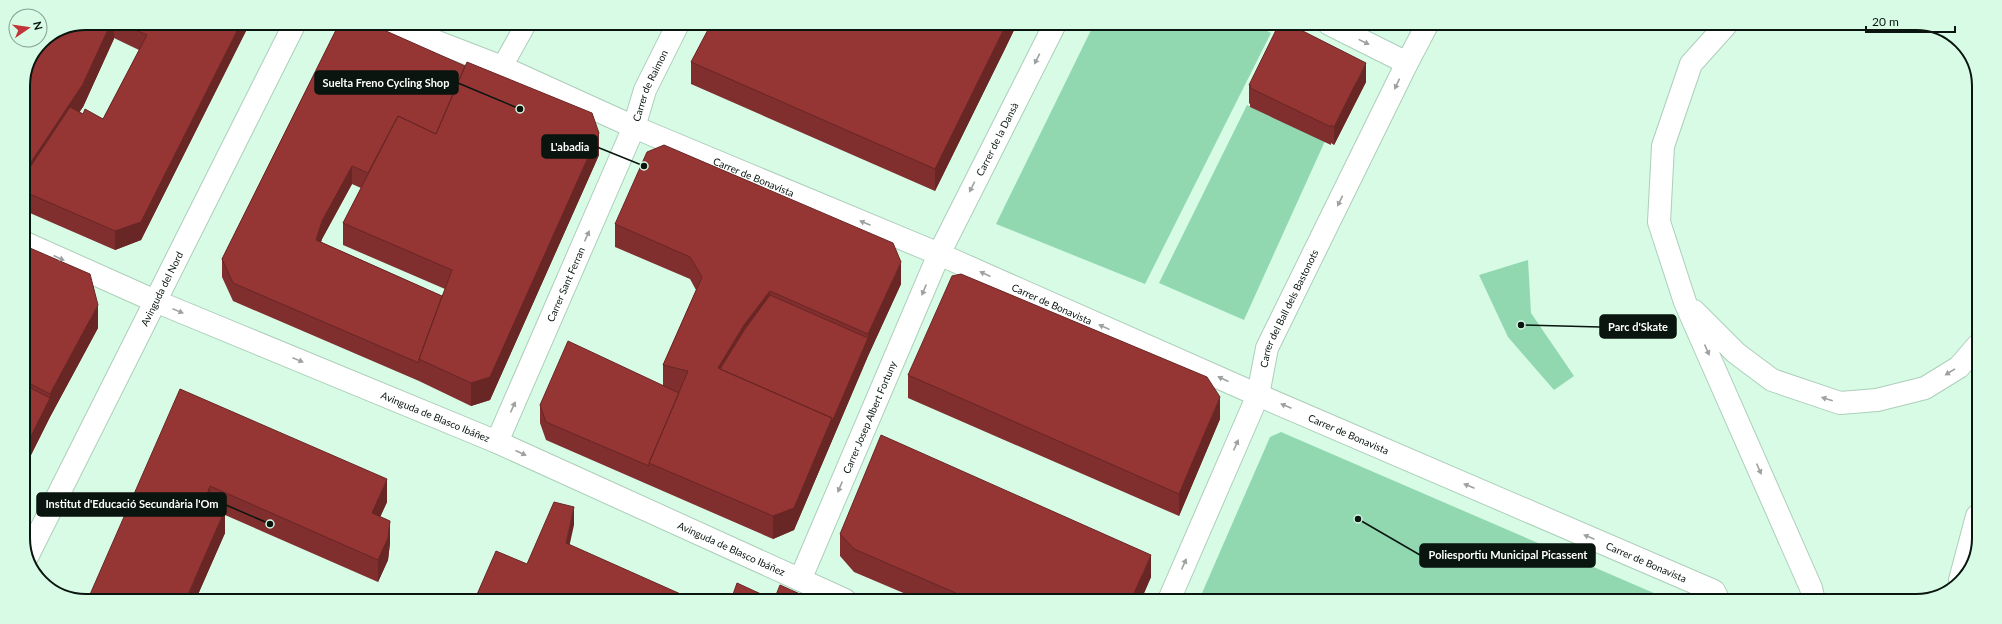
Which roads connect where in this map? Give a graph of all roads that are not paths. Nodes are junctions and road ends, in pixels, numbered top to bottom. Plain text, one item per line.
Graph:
1 (291, 30) edge
2 (406, 30) edge
3 (523, 30) edge
4 (675, 30) edge
5 (1052, 30) edge
6 (1341, 30) edge
7 (1424, 30) edge
8 (1722, 30) edge
9 (1407, 63) junction
10 (502, 68) junction
11 (634, 127) junction
12 (30, 245) edge
13 (939, 254) junction
14 (154, 302) junction
15 (1685, 302) junction
16 (1972, 352) edge
17 (1258, 395) junction
18 (497, 442) junction
19 (1972, 535) edge
20 (31, 549) edge
21 (1964, 567) edge
22 (800, 580) junction
23 (832, 594) edge
24 (1172, 594) edge
25 (1712, 594) edge
26 (1812, 594) edge

1 - 14 main road, Avinguda del Nord
2 - 10 main road, Carrer de Bonavista
3 - 10 street
4 - 11 main road, Carrer de Raimon
5 -> 13 main road, Carrer de la Dansà
6 -> 9 main road
7 - 9 main road, Carrer del Ball dels Bastonots
8 - 15 main road
9 -> 17 main road, Carrer del Ball dels Bastonots
10 - 11 main road, Carrer de Bonavista
13 -> 11 main road, Carrer de Bonavista
18 -> 11 main road, Carrer Sant Ferran
12 -> 14 main road, Avinguda de Blasco Ibáñez
17 -> 13 main road, Carrer de Bonavista
13 -> 22 main road, Carrer Josep Albert Fortuny
14 -> 18 main road, Avinguda de Blasco Ibáñez
14 - 20 main road, Avinguda del Nord
16 -> 15 main road
15 -> 26 main road
24 -> 17 main road, Carrer del Ball dels Bastonots
25 -> 17 main road, Carrer de Bonavista
18 -> 22 main road, Avinguda de Blasco Ibáñez
19 - 21 main road
22 - 23 main road, Avinguda de Blasco Ibáñez

